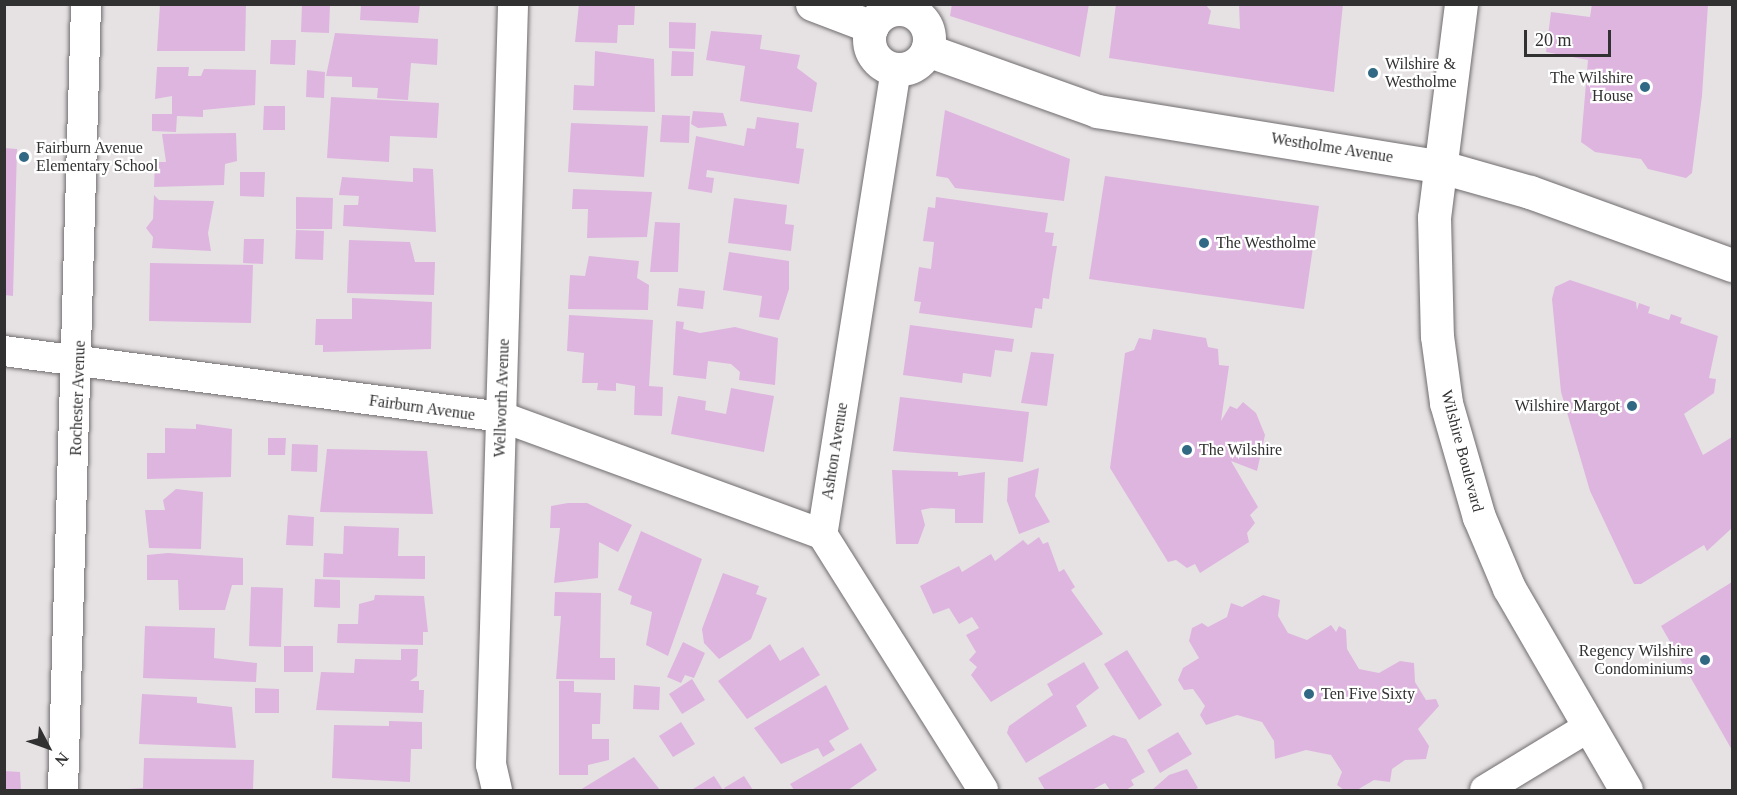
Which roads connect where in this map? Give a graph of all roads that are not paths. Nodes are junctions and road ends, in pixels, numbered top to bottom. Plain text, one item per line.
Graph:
1 (86, 4) edge
2 (513, 4) edge
3 (812, 4) edge
4 (1461, 4) edge
5 (889, 13) edge
6 (927, 50) junction
7 (896, 69) junction
8 (1438, 166) junction
9 (1732, 265) edge
10 (4, 351) edge
11 (79, 361) junction
12 (502, 417) junction
13 (822, 534) junction
14 (1587, 728) junction
15 (63, 790) edge
16 (497, 790) edge
17 (983, 790) edge
18 (1485, 790) edge
19 (1626, 790) edge

1 - 11 street, Rochester Avenue
2 - 12 street, Wellworth Avenue
3 - 5 street
4 - 8 street, Wilshire Boulevard
5 - 6 street
5 - 7 street
6 - 7 street
6 - 8 street, Westholme Avenue
7 - 13 street, Ashton Avenue
8 - 9 street, Westholme Avenue
8 - 14 street, Wilshire Boulevard
10 - 11 street, Fairburn Avenue
11 - 12 street, Fairburn Avenue
11 - 15 street, Rochester Avenue
12 - 13 street, Fairburn Avenue
12 - 16 street, Wellworth Avenue
13 - 17 street
14 - 18 street
14 - 19 street, Wilshire Boulevard

